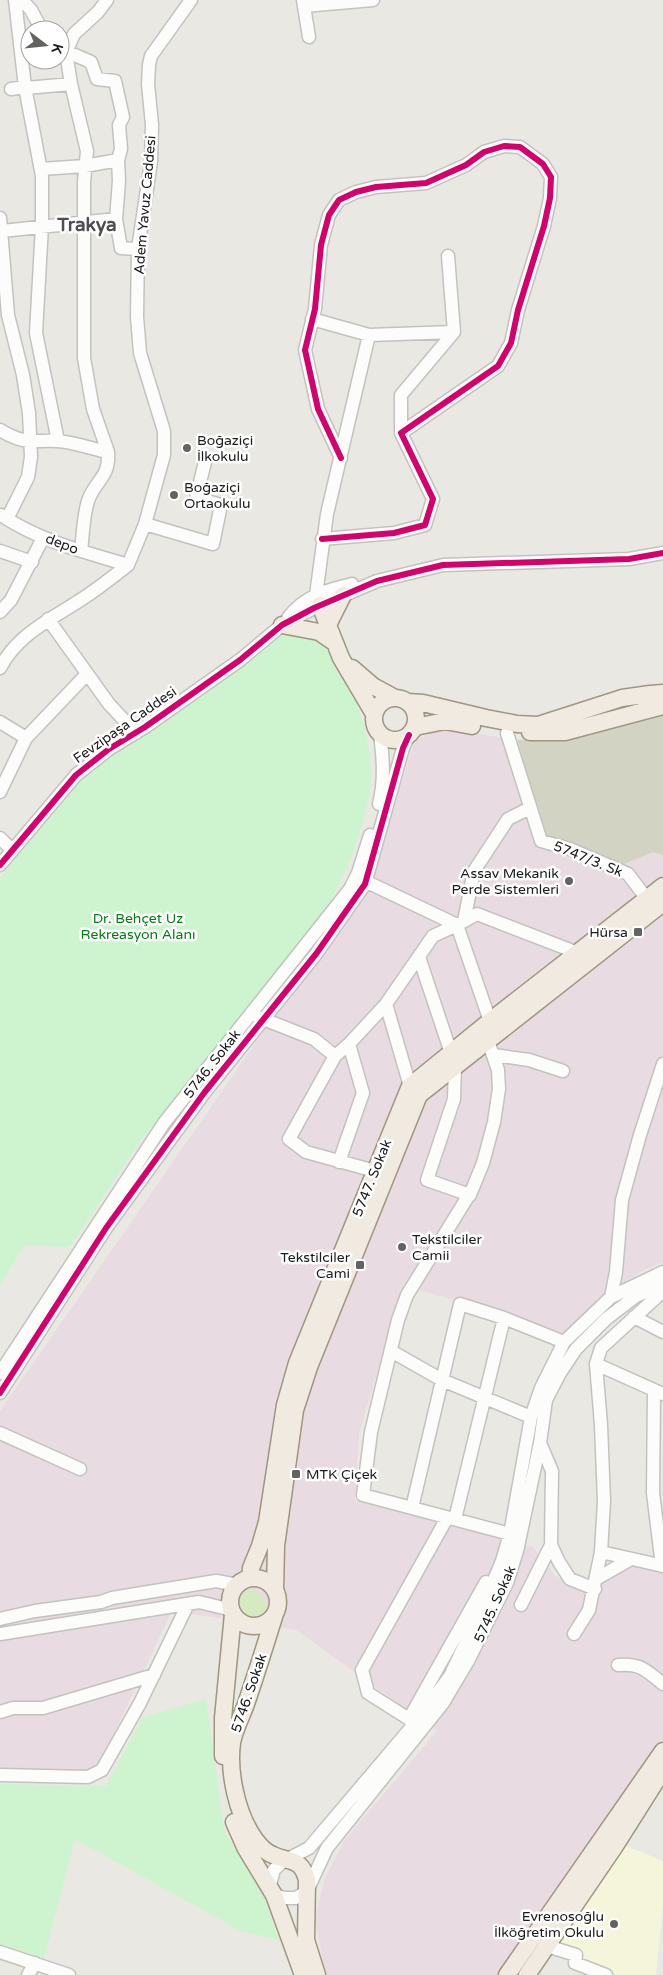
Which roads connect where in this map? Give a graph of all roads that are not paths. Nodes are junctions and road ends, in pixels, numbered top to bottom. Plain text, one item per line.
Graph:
1 (16, 0) edge
2 (22, 0) edge
3 (107, 0) edge
4 (191, 0) edge
5 (372, 0) edge
6 (303, 3) edge
7 (37, 20) edge
8 (309, 37) dead end
9 (70, 40) edge
10 (70, 54) edge
11 (68, 70) edge
12 (71, 84) junction
13 (25, 88) junction
14 (11, 89) dead end
15 (118, 160) junction
16 (85, 166) junction
17 (41, 169) junction
18 (116, 219) junction
19 (85, 222) junction
20 (1, 225) edge
21 (42, 226) junction
22 (138, 250) junction
23 (448, 256) dead end
24 (4, 316) edge
25 (312, 319) junction
26 (454, 332) junction
27 (369, 335) junction
28 (0, 430) edge
29 (401, 433) junction
30 (58, 441) junction
31 (30, 442) junction
32 (108, 452) junction
33 (340, 458) junction
34 (205, 462) dead end
35 (4, 516) edge
36 (145, 524) junction
37 (43, 538) junction
38 (322, 539) junction
39 (0, 551) edge
40 (81, 551) junction
41 (663, 553) edge
42 (32, 562) junction
43 (128, 565) junction
44 (377, 581) junction
45 (343, 595) junction
46 (318, 600) junction
47 (0, 612) edge
48 (48, 619) junction
49 (328, 625) junction
50 (282, 626) junction
51 (338, 650) junction
52 (0, 668) edge
53 (87, 674) junction
54 (663, 693) edge
55 (401, 700) junction
56 (663, 706) edge
57 (374, 714) junction
58 (0, 722) edge
59 (412, 731) junction
60 (136, 733) junction
61 (507, 733) junction
62 (380, 734) junction
63 (26, 738) junction
64 (0, 792) edge
65 (530, 808) junction
66 (0, 838) edge
67 (12, 850) junction
68 (0, 865) edge
69 (365, 881) junction
70 (663, 886) edge
71 (655, 901) edge
72 (461, 923) junction
73 (578, 953) junction
74 (419, 957) junction
75 (386, 1004) junction
76 (251, 1013) junction
77 (262, 1020) junction
78 (490, 1021) junction
79 (349, 1044) junction
80 (491, 1048) junction
81 (335, 1056) junction
82 (453, 1060) junction
83 (663, 1064) edge
84 (563, 1071) dead end
85 (410, 1086) junction
86 (339, 1162) junction
87 (375, 1170) junction
88 (470, 1195) junction
89 (616, 1272) junction
90 (663, 1284) edge
91 (635, 1286) junction
92 (611, 1297) junction
93 (504, 1318) junction
94 (634, 1318) junction
95 (663, 1332) edge
96 (564, 1342) junction
97 (391, 1351) junction
98 (596, 1364) junction
99 (0, 1374) edge
100 (442, 1380) junction
101 (659, 1392) edge
102 (0, 1394) edge
103 (485, 1398) junction
104 (531, 1417) junction
105 (0, 1433) edge
106 (658, 1437) edge
107 (540, 1443) junction
108 (80, 1469) dead end
109 (412, 1508) junction
110 (451, 1519) junction
111 (510, 1534) junction
112 (551, 1545) junction
113 (601, 1552) junction
114 (631, 1559) junction
115 (662, 1566) edge
116 (244, 1581) junction
117 (595, 1584) junction
118 (275, 1590) junction
119 (188, 1604) junction
120 (521, 1605) dead end
121 (232, 1612) junction
122 (274, 1617) junction
123 (0, 1619) edge
124 (0, 1634) edge
125 (574, 1634) dead end
126 (618, 1664) dead end
127 (154, 1675) junction
128 (663, 1684) edge
129 (0, 1712) edge
130 (412, 1721) junction
131 (663, 1751) edge
132 (663, 1770) edge
133 (0, 1775) edge
134 (290, 1859) junction
135 (272, 1891) junction
136 (307, 1891) junction
137 (548, 1946) junction
138 (0, 1952) edge
139 (35, 1963) junction
140 (28, 1975) edge
141 (69, 1975) edge
142 (303, 1975) edge
143 (317, 1975) edge
144 (508, 1975) edge
145 (527, 1975) edge
146 (606, 1975) edge

1 - 13 street
2 - 7 street
3 - 9 street
4 - 22 street, Adem Yavuz Caddesi
5 - 6 street
6 - 8 street
10 - 15 street
11 - 12 street
12 - 13 street
12 - 16 street
13 - 14 street
13 - 17 street
15 - 16 street
15 - 18 street
16 - 17 street
16 - 19 street
17 - 21 street
18 - 19 street
18 - 22 street
19 - 21 street
19 - 32 street
20 - 21 street
20 - 24 street
21 - 30 street
22 - 36 street, Adem Yavuz Caddesi
23 - 26 street
24 - 31 street
25 - 27 street
25 - 29 street
25 - 33 street
26 - 27 street
26 - 29 street
27 - 33 street
28 - 31 street
29 - 38 street
30 - 31 street
30 - 32 street
31 - 35 street
32 - 40 street
33 - 38 street
34 - 36 street
35 - 37 street, depo
36 - 43 street, Adem Yavuz Caddesi
37 - 40 street, depo
37 - 42 street
38 - 46 street
39 - 42 street
40 - 43 street, depo
41 - 44 street
42 - 47 street
43 - 48 street
44 - 45 street
44 - 46 street
45 - 46 street
45 - 49 main road
46 - 49 main road
46 - 50 street, Fevzipaşa Caddesi
48 - 52 street
48 - 53 street
49 - 51 main road
50 - 51 main road
50 - 60 street, Fevzipaşa Caddesi
51 - 55 main road
51 - 57 main road
53 - 60 street
53 - 63 street
54 - 55 main road
55 - 57 main road
55 - 59 main road
56 - 61 main road
57 - 62 main road
58 - 63 street
59 - 61 main road
59 - 62 main road
59 - 69 street, 5746. Sokak
60 - 67 street, Fevzipaşa Caddesi
61 - 65 street, 5747/3. Sk
62 - 76 street, 5746. Sokak
63 - 64 street
65 - 71 street, 5747/3. Sk
65 - 72 street
66 - 67 street
67 - 68 street, Fevzipaşa Caddesi
69 - 72 street
69 - 77 street, 5746. Sokak
70 - 71 main road, 5747. Sokak
71 - 73 main road, 5747. Sokak
71 - 80 main road, 5747. Sokak
72 - 73 street
72 - 74 street
72 - 78 street
73 - 78 main road, 5747. Sokak
74 - 75 street
74 - 82 street
75 - 79 street
75 - 85 street
76 - 77 street
76 - 99 street, 5746. Sokak
77 - 81 street
77 - 102 street, 5746. Sokak
78 - 82 main road, 5747. Sokak
79 - 81 street
79 - 86 street
80 - 82 main road, 5747. Sokak
80 - 84 street
80 - 88 street
81 - 86 street
82 - 85 main road, 5747. Sokak
82 - 88 street
82 - 118 main road, 5747. Sokak
83 - 89 street
85 - 87 main road, 5747. Sokak
86 - 87 street
87 - 116 main road, 5747. Sokak
88 - 97 street
89 - 91 street
89 - 92 street
90 - 91 street, 5745. Sokak
90 - 94 street
90 - 107 street, 5745. Sokak
91 - 92 street, 5745. Sokak
92 - 96 street, 5745. Sokak
93 - 96 street
93 - 100 street
93 - 103 street
94 - 95 street
94 - 98 street
96 - 104 street, 5745. Sokak
97 - 100 street
97 - 109 street
98 - 101 street
98 - 113 street
100 - 103 street
100 - 109 street
101 - 106 street
103 - 104 street
103 - 110 street
104 - 111 street, 5745. Sokak
105 - 108 street
106 - 115 street
107 - 112 street
107 - 136 street, 5745. Sokak
109 - 110 street
110 - 111 street
110 - 130 street
111 - 130 street, 5745. Sokak
112 - 117 street
112 - 120 street
113 - 114 street
113 - 117 street
114 - 115 street
114 - 117 street
116 - 118 main road
116 - 121 main road, 5746. Sokak
116 - 123 street
117 - 125 street
118 - 122 main road, 5746. Sokak
119 - 121 street
119 - 124 street
119 - 127 street
121 - 122 main road
121 - 135 main road, 5746. Sokak
122 - 134 main road, 5746. Sokak
126 - 128 street
127 - 129 street
127 - 133 street
130 - 134 street, 5745. Sokak
131 - 144 main road
132 - 137 main road
134 - 135 street, 5745. Sokak
134 - 136 main road
135 - 136 street
135 - 142 main road, 5746. Sokak
136 - 143 main road
137 - 145 main road
137 - 146 street
138 - 139 street
139 - 140 street
139 - 141 street

